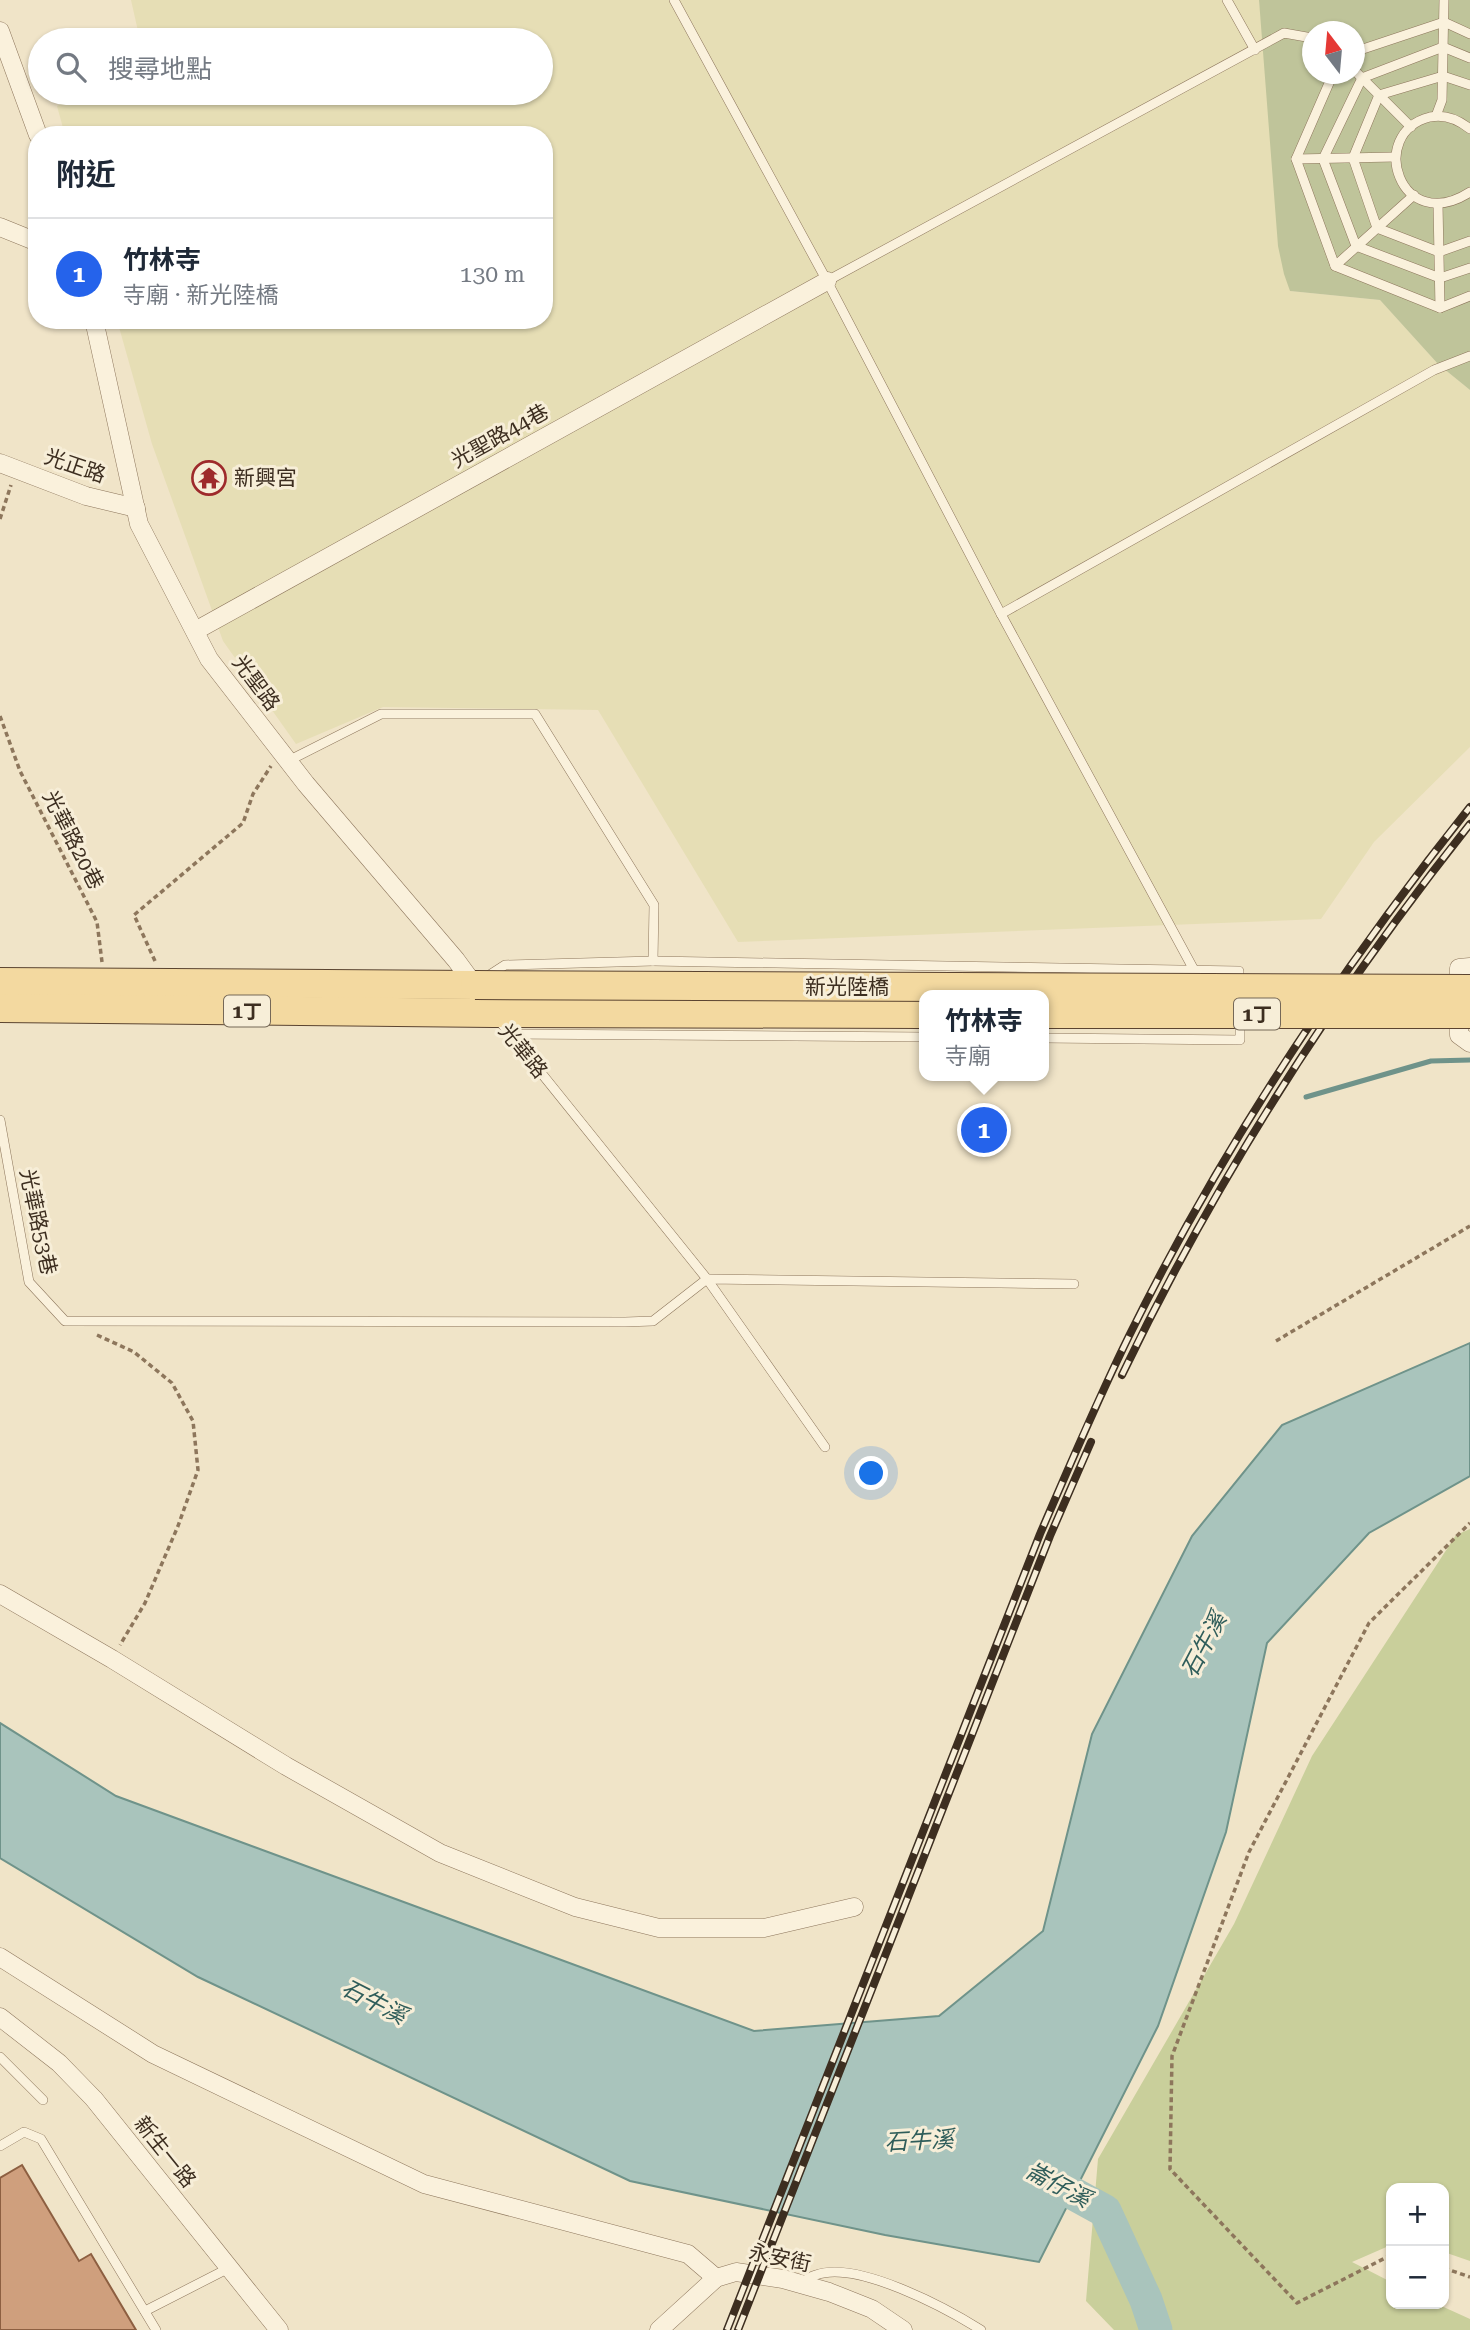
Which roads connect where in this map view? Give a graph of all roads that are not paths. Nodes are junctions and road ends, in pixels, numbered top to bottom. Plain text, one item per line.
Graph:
1 (674, 0) edge
2 (1227, 0) edge
3 (1444, 0) edge
4 (1444, 23) junction
5 (0, 31) edge
6 (1470, 34) edge
7 (1302, 36) edge
8 (1443, 47) junction
9 (1365, 48) edge
10 (1255, 51) junction
11 (1470, 58) edge
12 (1443, 76) junction
13 (1365, 77) edge
14 (1365, 81) edge
15 (1329, 84) edge
16 (1359, 84) edge
17 (1470, 85) edge
18 (1379, 95) junction
19 (1436, 116) junction
20 (35, 126) edge
21 (1411, 127) junction
22 (1469, 127) edge
23 (1395, 157) junction
24 (1353, 158) junction
25 (1296, 159) junction
26 (1323, 159) junction
27 (1470, 192) edge
28 (1414, 195) junction
29 (1438, 204) junction
30 (0, 227) edge
31 (1377, 228) junction
32 (28, 239) edge
33 (1470, 241) edge
34 (1356, 247) junction
35 (1439, 252) junction
36 (1335, 266) junction
37 (1470, 268) edge
38 (1440, 278) junction
39 (827, 281) junction
40 (1470, 296) edge
41 (1440, 308) junction
42 (96, 329) edge
43 (1470, 356) edge
44 (8, 466) edge
45 (136, 508) junction
46 (1001, 614) junction
47 (195, 631) junction
48 (284, 757) junction
49 (653, 961) junction
50 (1470, 967) edge
51 (1194, 970) junction
52 (0, 982) edge
53 (475, 985) junction
54 (1470, 989) edge
55 (47, 995) junction
56 (0, 1008) edge
57 (919, 1014) edge
58 (1049, 1014) edge
59 (1470, 1014) edge
60 (501, 1024) junction
61 (919, 1037) edge
62 (1049, 1038) edge
63 (1470, 1043) edge
64 (0, 1120) edge
65 (707, 1279) junction
66 (1074, 1284) dead end
67 (825, 1447) dead end
68 (0, 1594) edge
69 (854, 1907) dead end
70 (0, 1957) edge
71 (0, 2017) edge
72 (0, 2057) edge
73 (43, 2100) dead end
74 (0, 2146) edge
75 (229, 2268) junction
76 (716, 2278) junction
77 (799, 2284) junction
78 (145, 2311) junction
79 (156, 2330) edge
80 (279, 2330) edge
81 (659, 2330) edge
82 (903, 2330) edge
83 (981, 2330) edge

1 - 39 lane
2 - 10 lane
3 - 4 lane
4 - 6 lane
4 - 8 lane
4 - 9 lane
5 - 20 street
7 - 10 lane
8 - 11 lane
8 - 12 lane
8 - 13 lane
10 - 39 lane
12 - 17 lane
12 - 18 lane
12 - 19 lane
14 - 18 lane
15 - 25 lane
16 - 26 lane
18 - 21 lane
18 - 24 lane
19 - 21 lane
19 - 22 lane
21 - 23 lane
23 - 24 lane
23 - 28 lane
24 - 26 lane
24 - 31 lane
25 - 26 lane
25 - 36 lane
26 - 34 lane
27 - 29 lane
28 - 29 lane
28 - 31 lane
29 - 35 lane
30 - 32 street
31 - 34 lane
31 - 35 lane
33 - 35 lane
34 - 36 lane
34 - 38 lane
35 - 38 lane
36 - 41 lane
37 - 38 lane
38 - 41 lane
39 - 46 lane
39 - 47 street, 光聖路44巷
40 - 41 lane
42 - 45 street, 光聖路
43 - 46 lane
44 - 45 street, 光正路
45 - 47 street, 光聖路
46 - 51 lane
47 - 48 street, 光聖路
48 - 49 lane
48 - 53 street, 光聖路
49 - 51 lane
49 - 53 lane
50 - 63 street
51 - 62 lane
52 - 55 main road, 光華路 / 1丁
53 - 54 main road, 新光陸橋 / 1丁, bridge
53 - 55 main road, 光華路 / 1丁
53 - 60 street, 光聖路
55 - 56 main road, 光華路 / 1丁
55 - 60 main road, 光華路 / 1丁
57 - 60 main road, 新光陸橋 / 1丁
58 - 59 main road, 1丁, bridge
60 - 61 lane
60 - 65 lane, 光華路
64 - 65 lane, 光華路53巷
65 - 66 lane
65 - 67 lane, 光華路
68 - 69 street
70 - 76 street
71 - 75 street, 新生一路
72 - 73 lane
74 - 78 lane
75 - 78 lane
75 - 80 street, 新生一路
76 - 77 street, 永安街
76 - 81 street
77 - 82 street, 永安街
77 - 83 lane
78 - 79 lane

